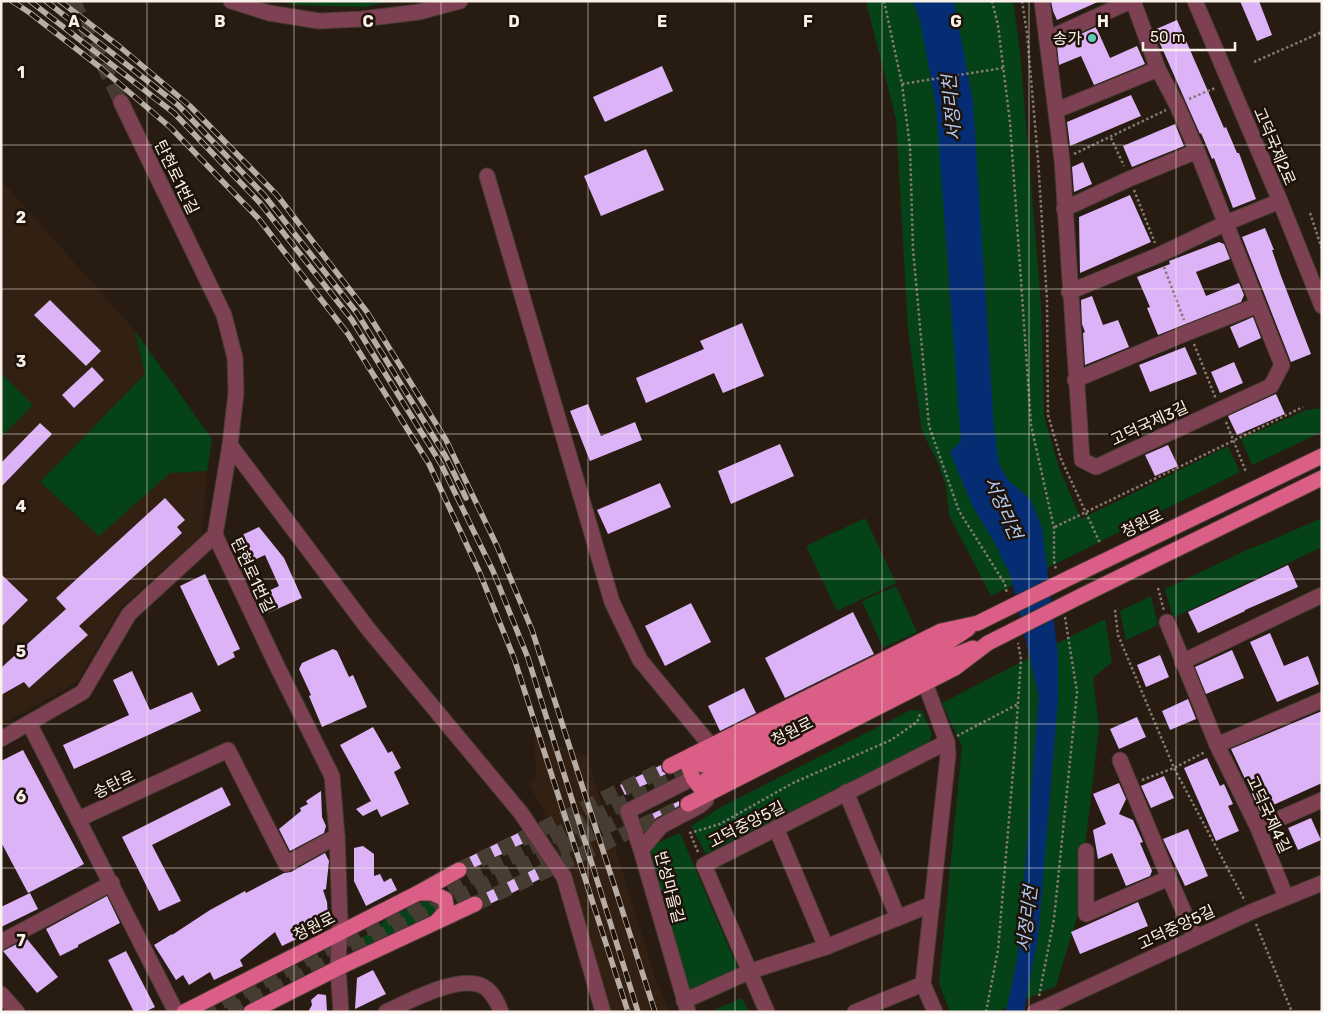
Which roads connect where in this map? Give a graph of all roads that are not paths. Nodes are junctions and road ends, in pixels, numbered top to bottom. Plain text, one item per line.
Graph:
1 (231, 1) edge
2 (1042, 1) edge
3 (1132, 1) edge
4 (1195, 1) edge
5 (451, 2) edge
6 (1047, 39) junction
7 (1158, 69) junction
8 (121, 102) tunnel mouth
9 (1056, 110) junction
10 (1197, 151) junction
11 (488, 176) dead end
12 (1280, 201) junction
13 (1064, 209) junction
14 (1226, 223) junction
15 (1069, 292) junction
16 (1258, 304) junction
17 (1322, 306) edge
18 (1075, 380) junction
19 (230, 445) junction
20 (1322, 456) edge
21 (1322, 478) edge
22 (215, 535) junction
23 (1322, 595) edge
24 (1167, 622) road end
25 (978, 623) junction
26 (988, 643) junction
27 (1182, 662) junction
28 (925, 682) junction
29 (1322, 700) edge
30 (29, 723) junction
31 (1, 739) edge
32 (947, 742) junction
33 (1217, 745) junction
34 (711, 746) junction
35 (1120, 760) dead end
36 (670, 766) tunnel mouth
37 (701, 774) junction
38 (729, 782) junction
39 (846, 792) junction
40 (1322, 800) edge
41 (688, 804) tunnel mouth
42 (79, 819) junction
43 (776, 828) junction
44 (1258, 828) junction
45 (337, 836) junction
46 (641, 850) junction
47 (1086, 851) dead end
48 (459, 870) tunnel mouth
49 (1169, 878) junction
50 (1322, 882) edge
51 (112, 883) junction
52 (418, 892) junction
53 (1286, 897) junction
54 (475, 904) tunnel mouth
55 (932, 904) junction
56 (898, 918) junction
57 (436, 922) junction
58 (339, 933) junction
59 (1195, 938) junction
60 (1, 942) edge
61 (826, 947) junction
62 (338, 968) junction
63 (751, 972) junction
64 (923, 984) junction
65 (1, 994) edge
66 (686, 1007) edge
67 (1039, 1007) edge
68 (17, 1012) edge
69 (176, 1012) edge
70 (184, 1012) edge
71 (251, 1012) edge
72 (341, 1012) edge
73 (386, 1012) edge
74 (501, 1012) edge
75 (603, 1012) edge
76 (767, 1012) edge
77 (855, 1012) edge
78 (935, 1012) edge

1 - 5 street
2 - 6 street, 고덕국제3길
3 - 6 street
3 - 7 street, 고덕국제3길
4 - 12 street, 고덕국제2로
6 - 9 street, 고덕국제3길
7 - 9 street
7 - 10 street, 고덕국제3길
8 - 19 street, 탄현로1번길
9 - 13 street, 고덕국제3길
10 - 13 street
10 - 14 street, 고덕국제3길
11 - 34 street
12 - 14 street
12 - 17 street, 고덕국제2로
13 - 15 street, 고덕국제3길
14 - 15 street
14 - 16 street, 고덕국제3길
15 - 18 street, 고덕국제3길
16 - 18 street
16 - 18 street, 고덕국제3길
19 - 22 street, 탄현로1번길
19 - 75 street
20 - 25 main road, 청원로, bridge
21 - 26 main road, 청원로, bridge
22 - 30 street
22 - 45 street, 탄현로1번길
23 - 27 street
24 - 27 street, 고덕국제4길
25 - 34 main road, 청원로
25 - 37 main road, 청원로
26 - 28 main road, 청원로
26 - 37 main road, 청원로
27 - 33 street, 고덕국제4길
28 - 32 street
28 - 38 main road, 청원로
29 - 33 street
30 - 31 street
30 - 42 street
32 - 39 street, 고덕중앙5길
32 - 55 street
33 - 44 street, 고덕국제4길
34 - 37 main road, 청원로
35 - 49 street
36 - 37 main road, 청원로
37 - 38 main road, 청원로
37 - 41 main road, 청원로
37 - 46 street
38 - 46 street, 반성마을길
39 - 43 street, 고덕중앙5길
39 - 56 street
40 - 44 street
42 - 45 street, 송탄로
42 - 51 street
43 - 61 street
43 - 63 street, 고덕중앙5길
44 - 53 street, 고덕국제4길
45 - 58 street, 탄현로1번길
46 - 66 street, 반성마을길
47 - 49 street
48 - 52 main road, 청원로
49 - 59 street
50 - 53 street, 고덕중앙5길
51 - 60 street
51 - 69 street
52 - 57 main road
52 - 58 main road, 청원로
53 - 59 street, 고덕중앙5길
54 - 57 main road
55 - 56 street
55 - 64 street
56 - 61 street
57 - 62 main road
58 - 62 street, 탄현로1번길
58 - 70 main road, 청원로
59 - 67 street, 고덕중앙5길
61 - 63 street
62 - 71 main road
62 - 72 street, 탄현로1번길
63 - 66 street
63 - 76 street, 고덕중앙5길
64 - 77 street
64 - 78 street
65 - 68 street
73 - 74 street

